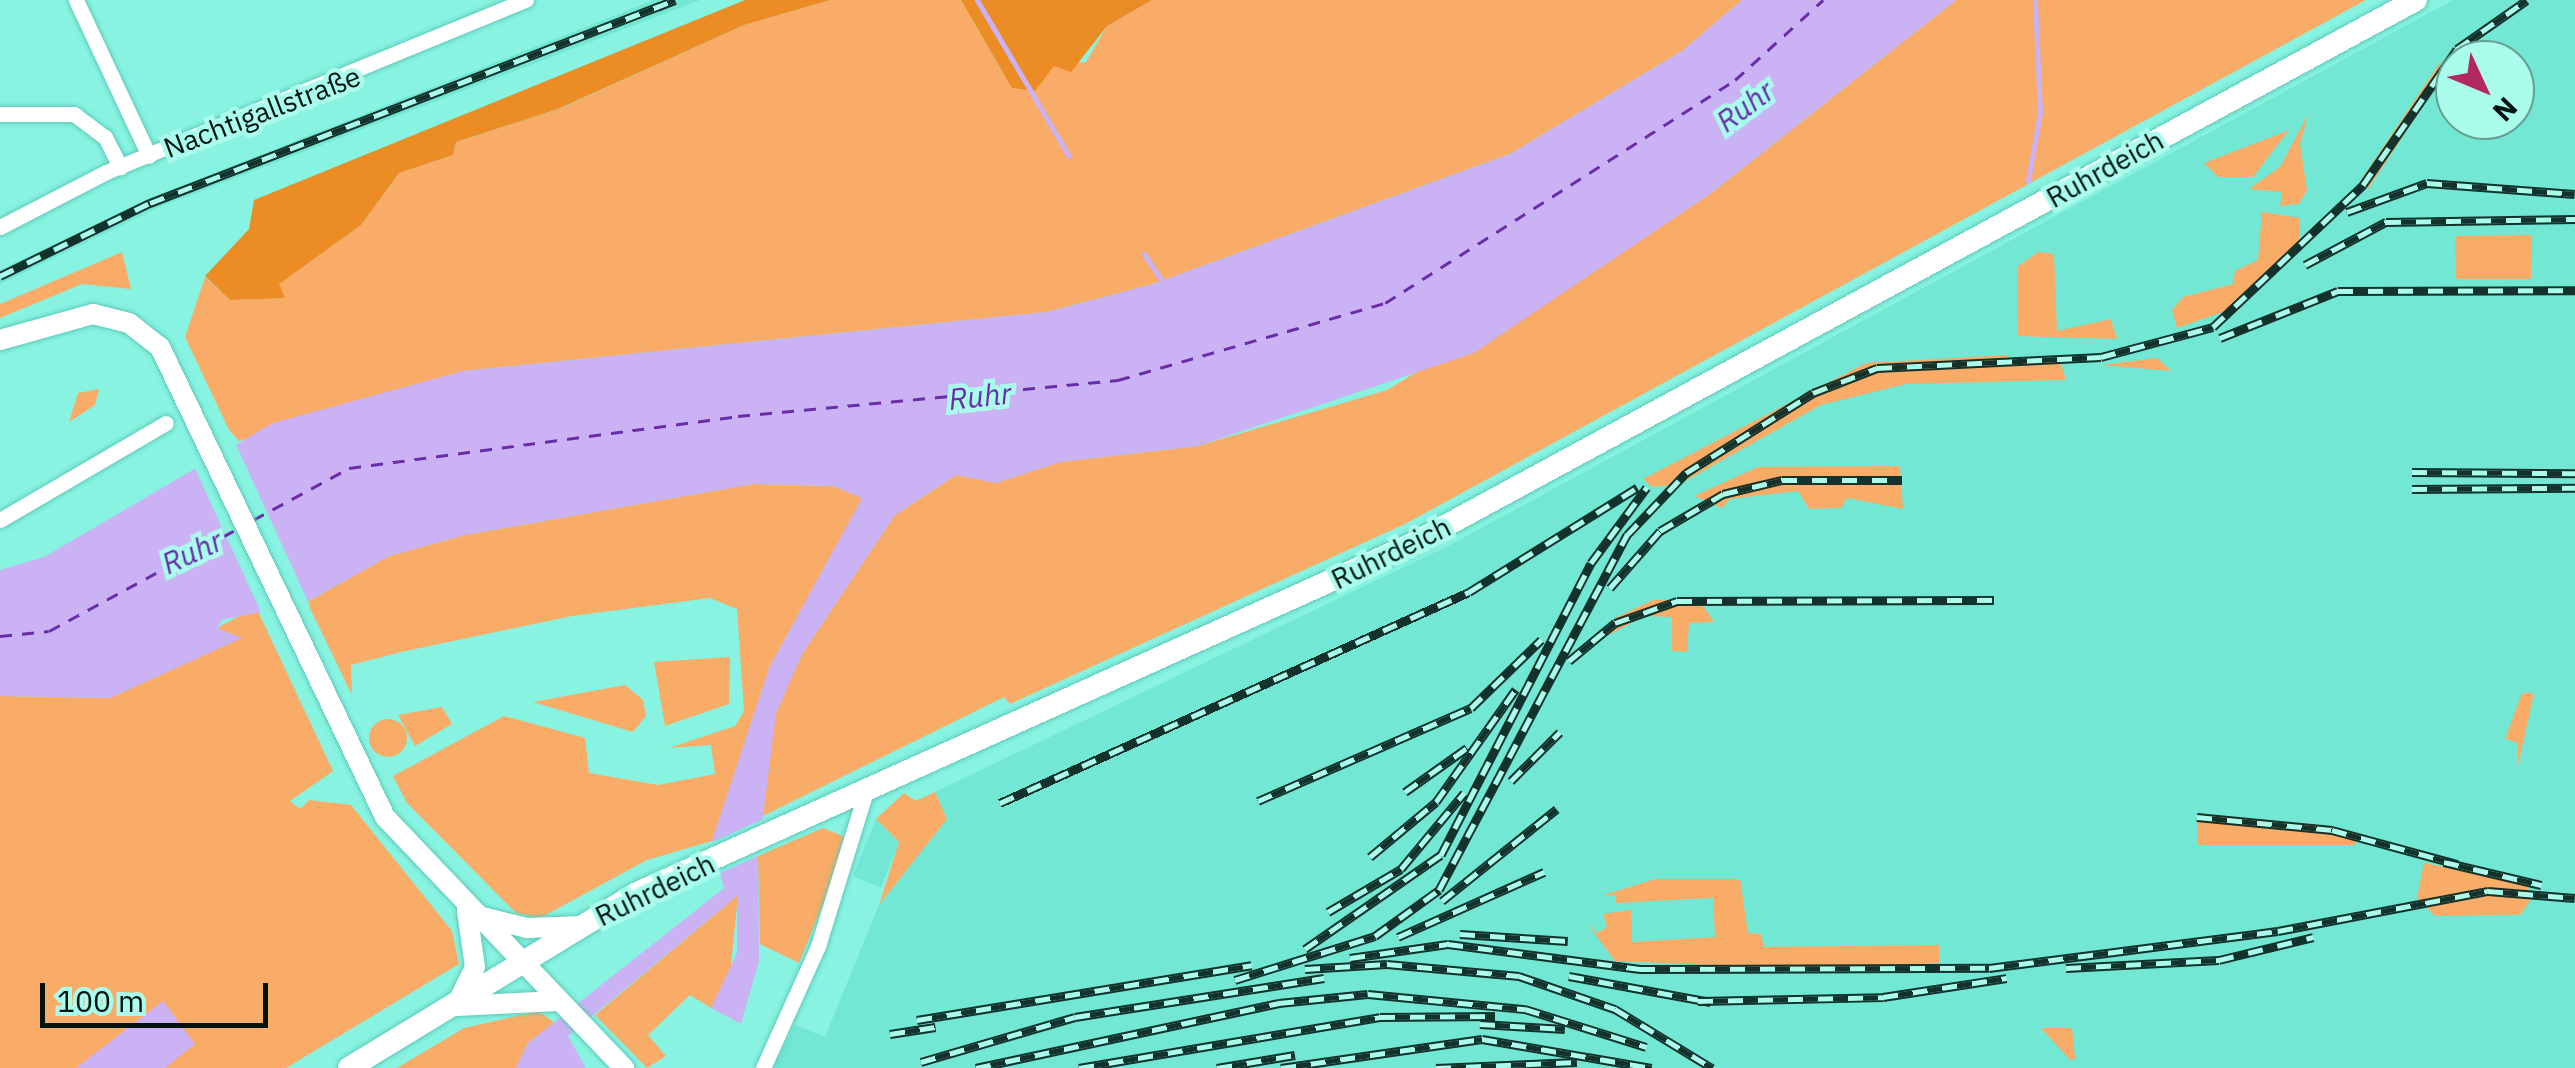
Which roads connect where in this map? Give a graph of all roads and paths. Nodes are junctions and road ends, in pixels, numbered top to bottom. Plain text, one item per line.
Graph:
1 (76, 0) edge
2 (526, 0) edge
3 (2416, 0) edge
4 (0, 114) edge
5 (148, 156) junction
6 (120, 166) junction
7 (0, 227) edge
8 (0, 340) edge
9 (166, 422) dead end
10 (0, 520) edge
11 (865, 794) junction
12 (469, 912) junction
13 (583, 926) junction
14 (522, 966) junction
15 (561, 1005) junction
16 (456, 1006) junction
17 (349, 1068) edge
18 (624, 1068) edge
19 (764, 1068) edge

1 - 5 street
2 - 5 street, Nachtigallstraße
3 - 11 main road, Ruhrdeich
4 - 6 street
5 - 6 street, Nachtigallstraße
6 - 7 street, Nachtigallstraße
8 - 12 main road
9 - 10 street
11 - 13 main road, Ruhrdeich
11 - 19 street
12 - 13 main road
12 - 14 main road
12 - 16 main road
13 - 14 main road, Ruhrdeich
14 - 15 main road
14 - 16 main road, Ruhrdeich
15 - 16 main road
15 - 18 main road
16 - 17 main road, Ruhrdeich

